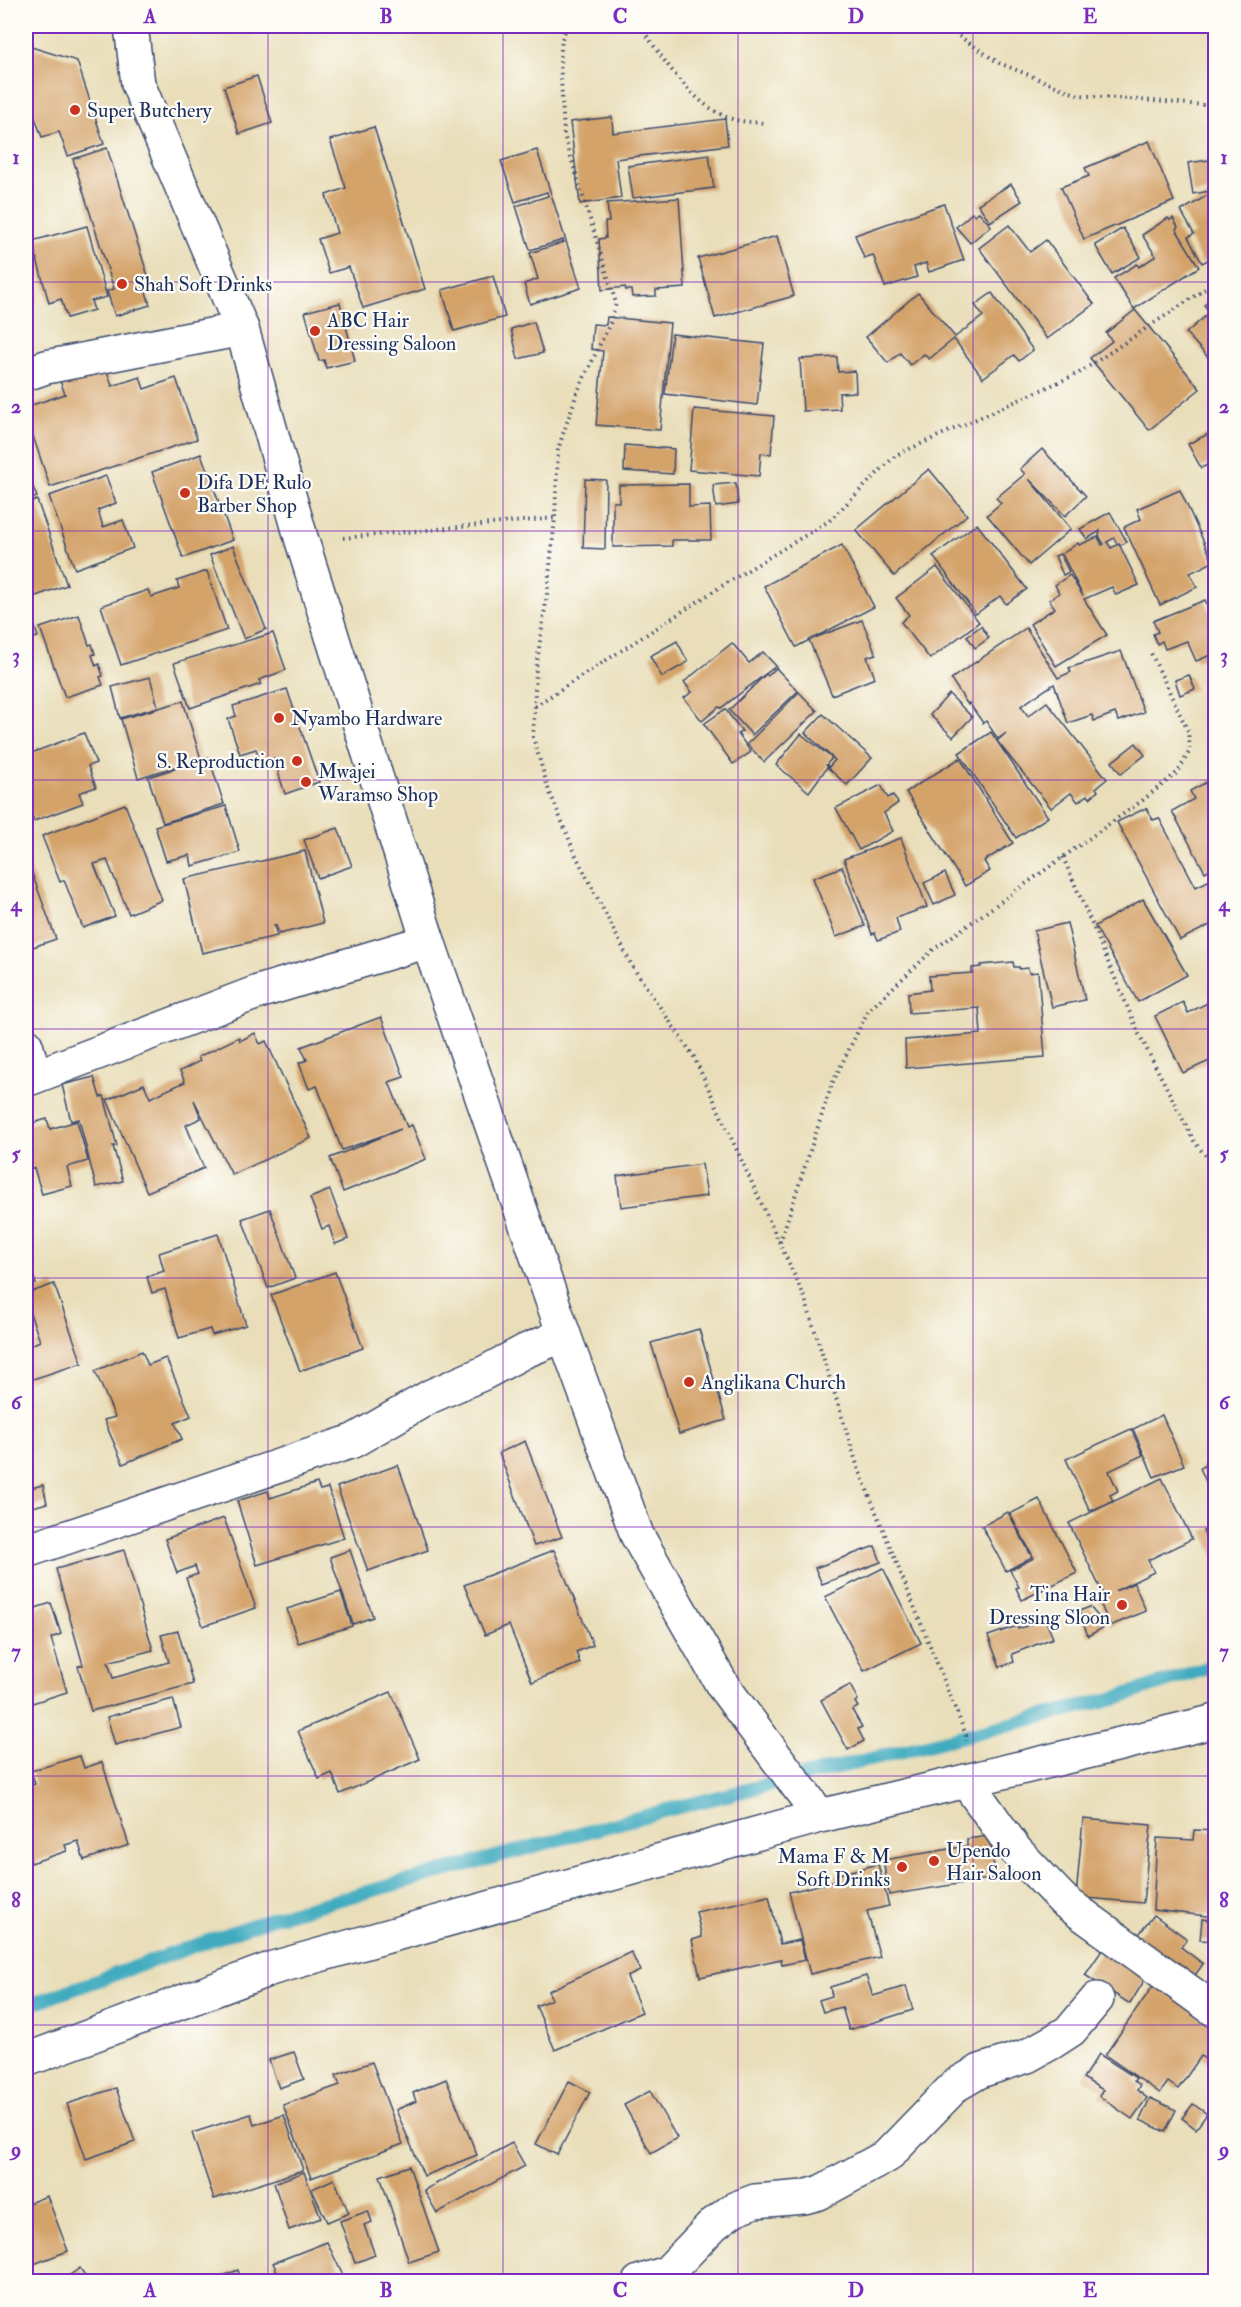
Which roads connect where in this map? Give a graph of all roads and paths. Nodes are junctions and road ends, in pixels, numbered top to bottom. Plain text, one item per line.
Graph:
1 (131, 26) edge
2 (567, 26) edge
3 (640, 26) edge
4 (944, 26) edge
5 (1215, 106) edge
6 (765, 123) dead end
7 (1215, 282) edge
8 (242, 329) junction
9 (26, 374) edge
10 (555, 518) junction
11 (302, 541) junction
12 (1150, 651) dead end
13 (534, 707) junction
14 (1063, 857) junction
15 (428, 941) junction
16 (26, 1045) edge
17 (30, 1078) edge
18 (1215, 1168) edge
19 (780, 1243) junction
20 (564, 1335) junction
21 (26, 1551) edge
22 (1215, 1721) edge
23 (966, 1781) junction
24 (820, 1816) junction
25 (1097, 1999) dead end
26 (1215, 2011) edge
27 (26, 2060) edge
28 (639, 2282) edge

1 - 8 street
2 - 10 path
3 - 6 path
4 - 5 path
7 - 13 path
8 - 9 street
8 - 11 street
10 - 11 path
10 - 13 path
11 - 15 street
12 - 14 path
13 - 19 path
14 - 18 path
14 - 19 path
15 - 17 street
15 - 20 street
16 - 17 street
19 - 23 path
20 - 21 street
20 - 24 street
22 - 23 street
23 - 24 street
23 - 26 street
24 - 27 street
25 - 28 street

